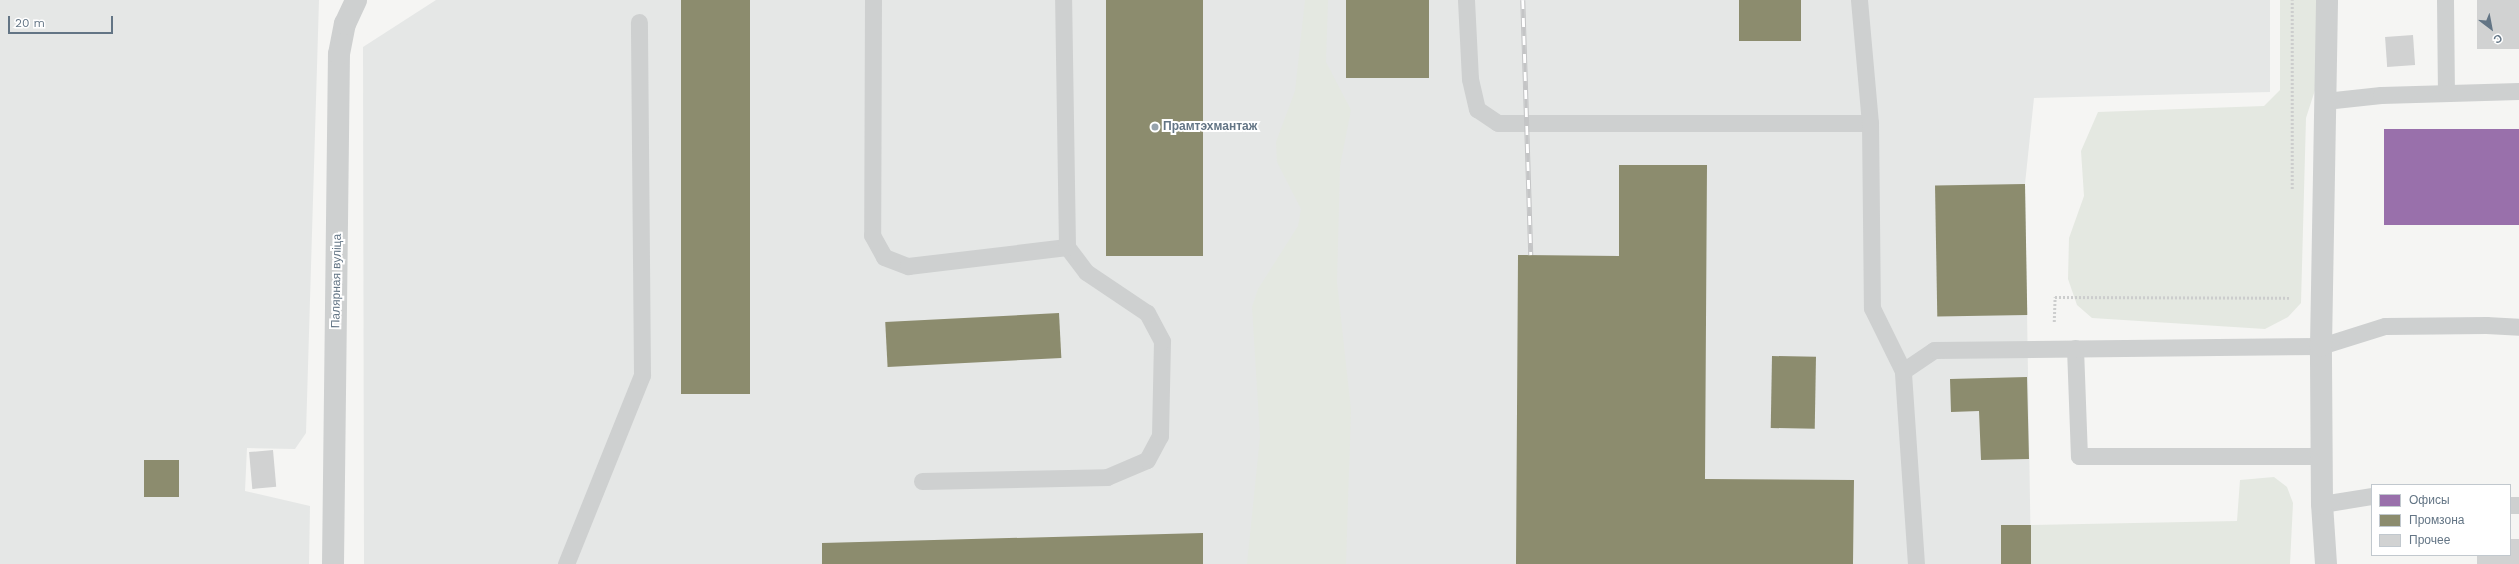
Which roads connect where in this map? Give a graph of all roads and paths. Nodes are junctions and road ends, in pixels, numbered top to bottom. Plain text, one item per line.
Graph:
1 (356, 0) edge
2 (873, 0) edge
3 (1063, 0) edge
4 (1466, 0) edge
5 (1859, 0) edge
6 (2292, 0) edge
7 (2326, 0) edge
8 (2444, 0) edge
9 (639, 22) dead end
10 (2519, 91) edge
11 (2446, 93) junction
12 (2325, 101) junction
13 (1870, 123) junction
14 (2292, 196) dead end
15 (1067, 246) junction
16 (2291, 290) dead end
17 (2519, 327) edge
18 (2321, 346) junction
19 (2054, 348) junction
20 (2076, 348) junction
21 (1903, 371) junction
22 (2322, 456) junction
23 (922, 481) dead end
24 (2371, 496) edge
25 (2322, 504) junction
26 (333, 564) edge
27 (566, 564) edge
28 (1916, 564) edge
29 (2326, 564) edge

1 - 26 street, Палярная вуліца
2 - 15 lane
3 - 15 lane
4 - 13 lane
5 - 13 lane
6 - 14 path
7 - 12 street
8 - 11 lane
9 - 27 lane
10 - 11 lane
11 - 12 lane
12 - 18 street
13 - 21 lane
15 - 23 lane
16 - 19 path
17 - 18 lane
18 - 20 lane
18 - 22 street
19 - 20 lane
19 - 21 lane
20 - 22 lane
21 - 28 lane
22 - 25 street
24 - 25 lane
25 - 29 street

